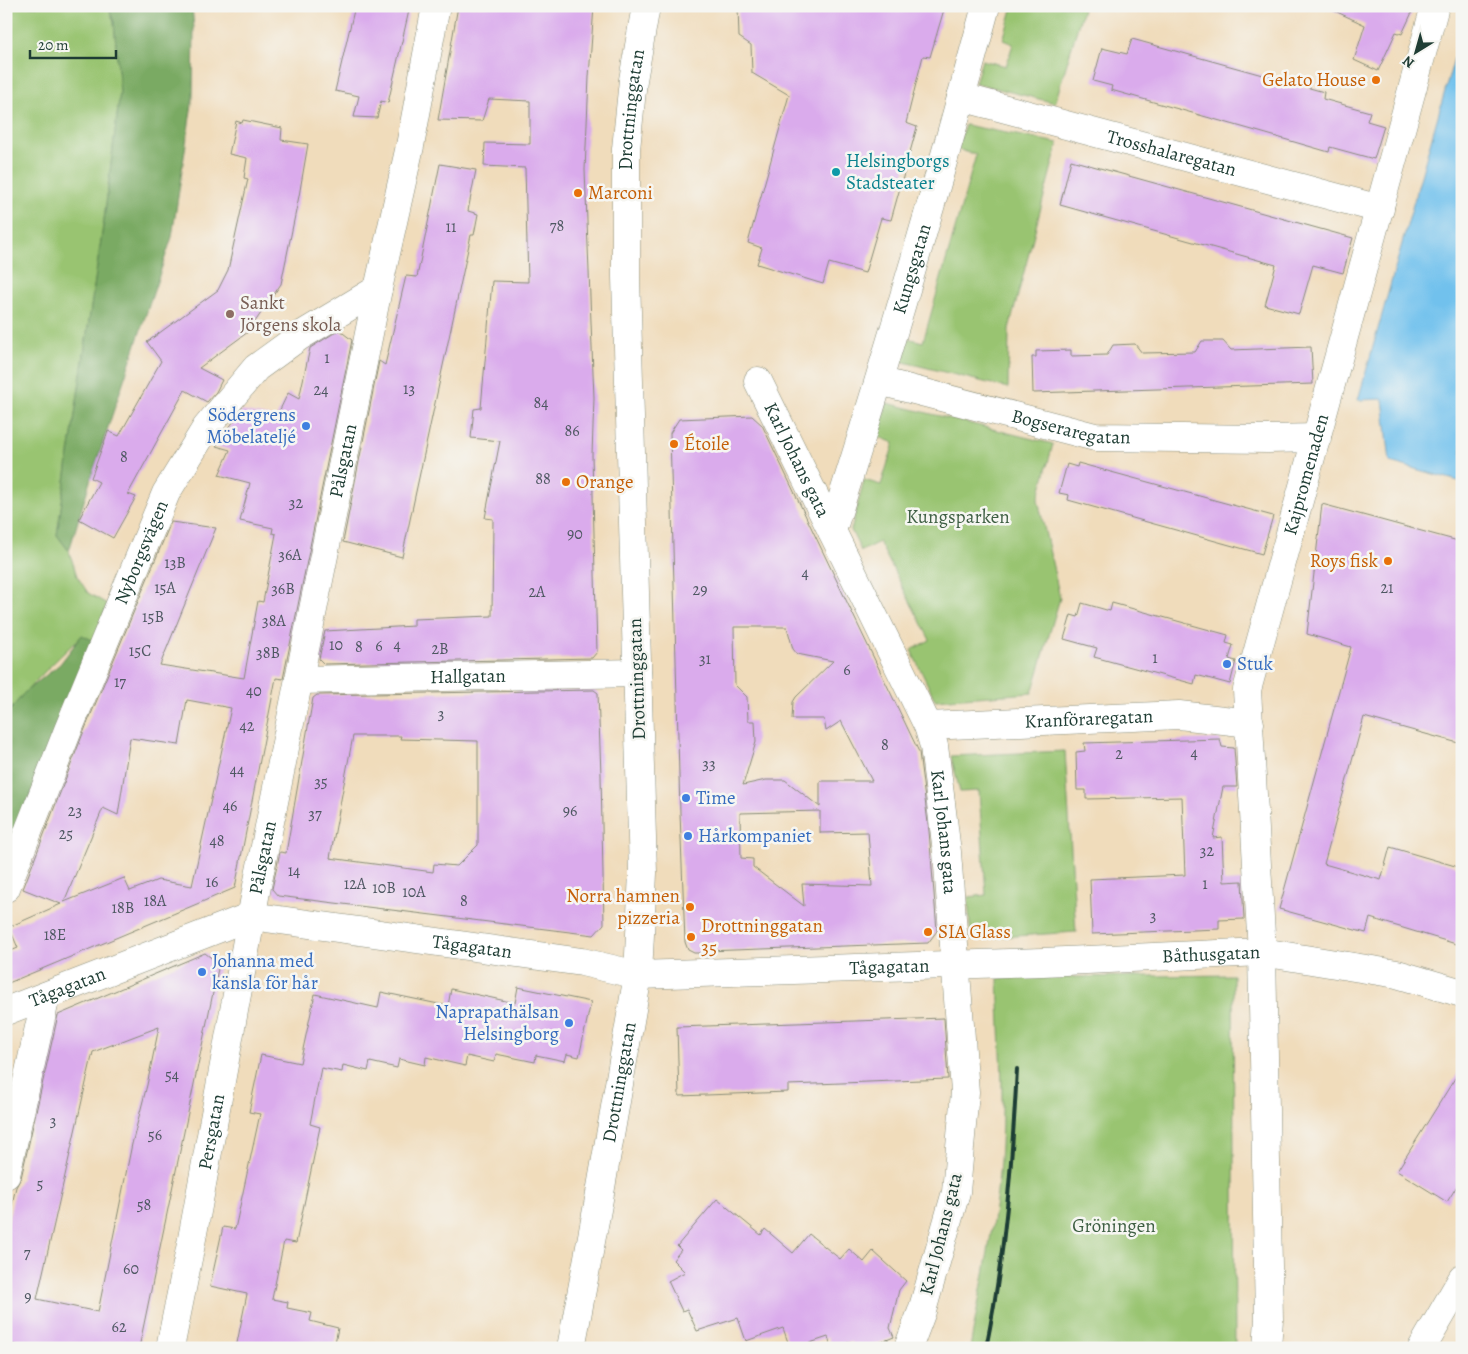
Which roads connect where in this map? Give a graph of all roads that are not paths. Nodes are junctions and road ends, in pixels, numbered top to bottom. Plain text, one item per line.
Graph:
1 (436, 6) edge
2 (646, 6) edge
3 (986, 6) edge
4 (1435, 6) edge
5 (962, 98) junction
6 (1380, 209) junction
7 (378, 289) junction
8 (758, 380) dead end
9 (879, 381) junction
10 (1317, 438) junction
11 (832, 530) junction
12 (637, 673) junction
13 (299, 680) junction
14 (1250, 723) junction
15 (928, 726) junction
16 (6, 888) edge
17 (252, 916) junction
18 (1262, 952) junction
19 (956, 964) junction
20 (638, 976) junction
21 (1462, 993) edge
22 (46, 996) junction
23 (6, 1011) edge
24 (6, 1175) edge
25 (1462, 1279) edge
26 (170, 1348) edge
27 (571, 1348) edge
28 (908, 1348) edge
29 (1267, 1348) edge
30 (1422, 1348) edge

1 - 7 street, Pålsgatan
2 - 12 street, Drottninggatan
3 - 5 street, Kungsgatan
4 - 6 street, Kajpromenaden
5 - 6 street, Trosshalaregatan
5 - 9 street, Kungsgatan
6 - 10 street, Kajpromenaden
7 - 13 street, Pålsgatan
7 - 16 street, Nyborgsvägen
8 - 11 street, Karl Johans gata
9 - 10 street, Bogseraregatan
9 - 11 street, Kungsgatan
10 - 14 street, Kajpromenaden
11 - 15 street, Karl Johans gata
12 - 13 street, Hallgatan
12 - 20 street, Drottninggatan
13 - 17 street, Pålsgatan
14 - 15 street, Kranföraregatan
14 - 18 street, Kajpromenaden
15 - 19 street, Karl Johans gata
17 - 20 street, Tågagatan
17 - 22 street, Tågagatan
17 - 26 street, Persgatan
18 - 19 street, Båthusgatan
18 - 21 street, Båthusgatan
18 - 29 street, Kajpromenaden
19 - 20 street, Tågagatan
19 - 28 street, Karl Johans gata
20 - 27 street, Drottninggatan
22 - 23 street, Tågagatan
22 - 24 street
25 - 30 street

